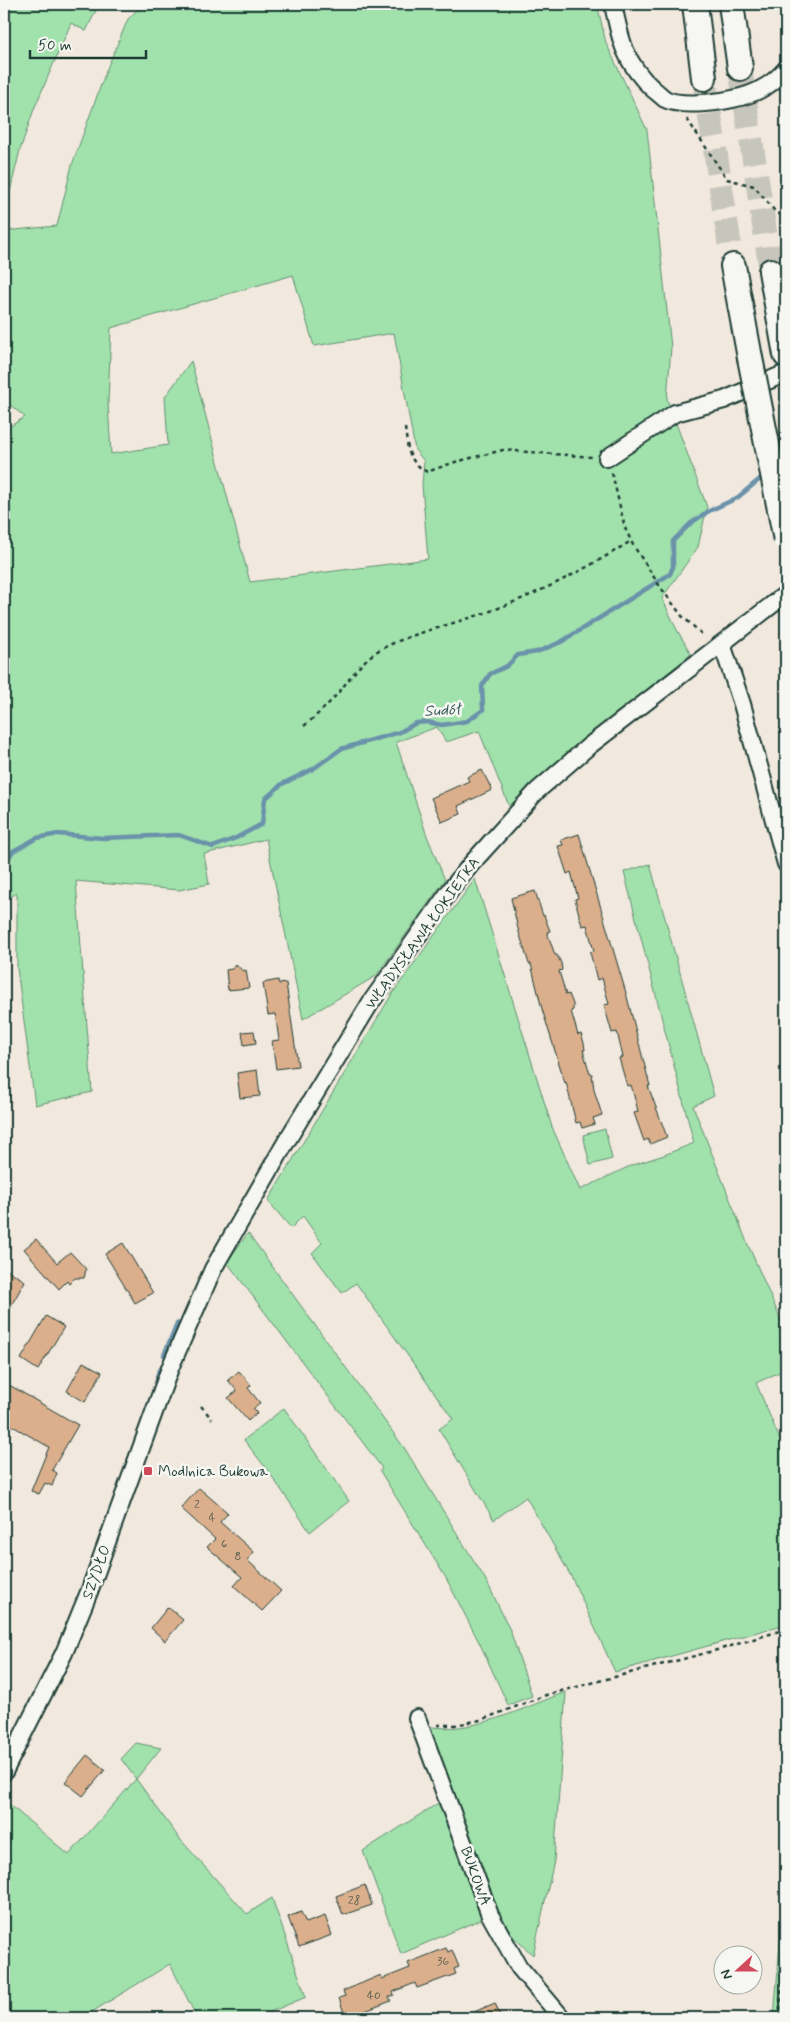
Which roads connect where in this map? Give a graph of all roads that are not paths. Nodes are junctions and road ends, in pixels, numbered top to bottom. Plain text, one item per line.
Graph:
1 (613, 4) edge
2 (694, 4) edge
3 (731, 4) edge
4 (740, 68) tunnel mouth
5 (786, 69) edge
6 (704, 78) tunnel mouth
7 (733, 266) tunnel mouth
8 (771, 272) tunnel mouth
9 (786, 356) edge
10 (786, 373) edge
11 (607, 458) road end
12 (786, 540) edge
13 (786, 594) edge
14 (719, 646) junction
15 (786, 864) edge
16 (172, 1365) joint
17 (417, 1718) road end
18 (4, 1772) edge
19 (562, 2018) edge

1 - 5 street
2 - 6 highway
3 - 4 highway
7 - 12 highway, bridge
8 - 9 highway
10 - 11 street
13 - 14 street, WŁADYSŁAWA ŁOKIETKA
14 - 15 street
14 - 16 street, WŁADYSŁAWA ŁOKIETKA
16 - 18 street, SZYDŁO
17 - 19 street, BUKOWA

